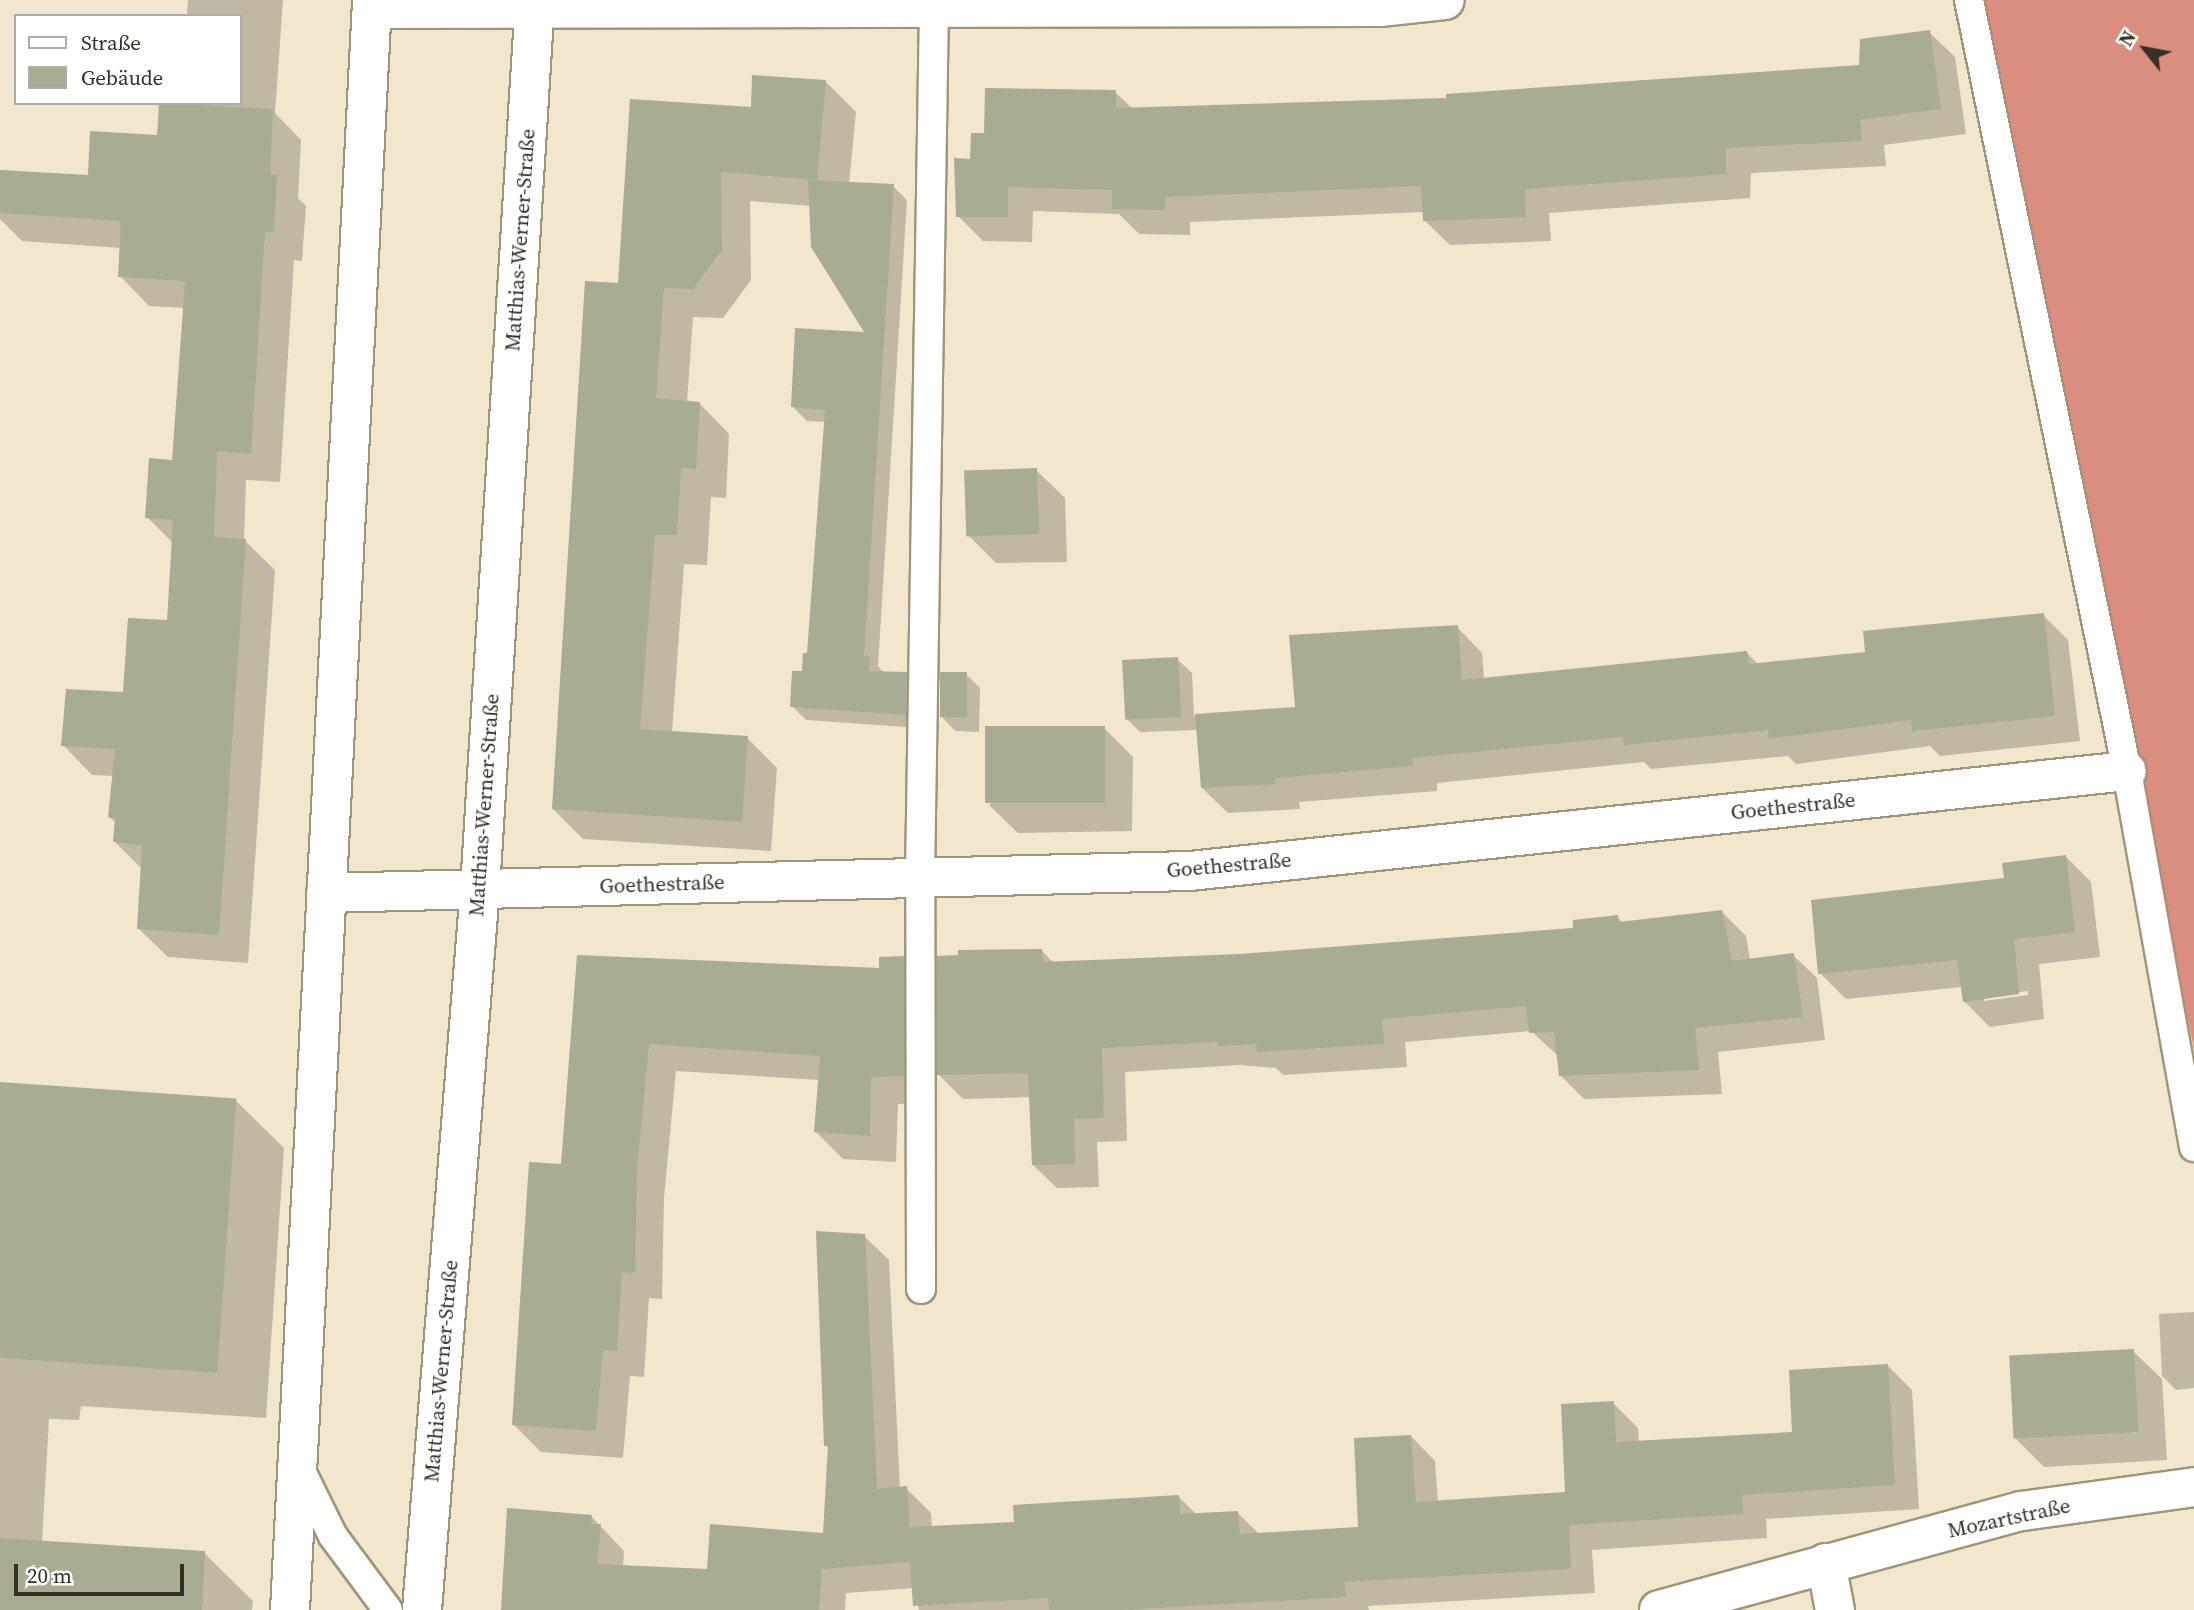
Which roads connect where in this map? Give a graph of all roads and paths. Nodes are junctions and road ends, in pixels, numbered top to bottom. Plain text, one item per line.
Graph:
1 (1445, 0) edge
2 (1969, 0) edge
3 (1380, 3) edge
4 (535, 4) edge
5 (372, 5) edge
6 (934, 8) junction
7 (2127, 771) junction
8 (920, 877) junction
9 (480, 889) junction
10 (326, 893) junction
11 (2194, 1147) edge
12 (921, 1289) dead end
13 (298, 1460) junction
14 (2194, 1487) edge
15 (1826, 1563) junction
16 (290, 1610) edge
17 (388, 1610) edge
18 (422, 1610) edge
19 (1659, 1610) edge
20 (1835, 1610) edge

1 - 3 street
2 - 7 lane
3 - 6 street
4 - 5 street
4 - 6 street
4 - 9 street, Matthias-Werner-Straße
5 - 10 street
6 - 8 lane
7 - 8 street, Goethestraße
7 - 11 lane
8 - 9 street, Goethestraße
8 - 12 lane
9 - 10 street, Goethestraße
9 - 18 street, Matthias-Werner-Straße
10 - 13 street
13 - 16 street
13 - 17 lane
14 - 15 street, Mozartstraße
15 - 19 street, Mozartstraße
15 - 20 street

